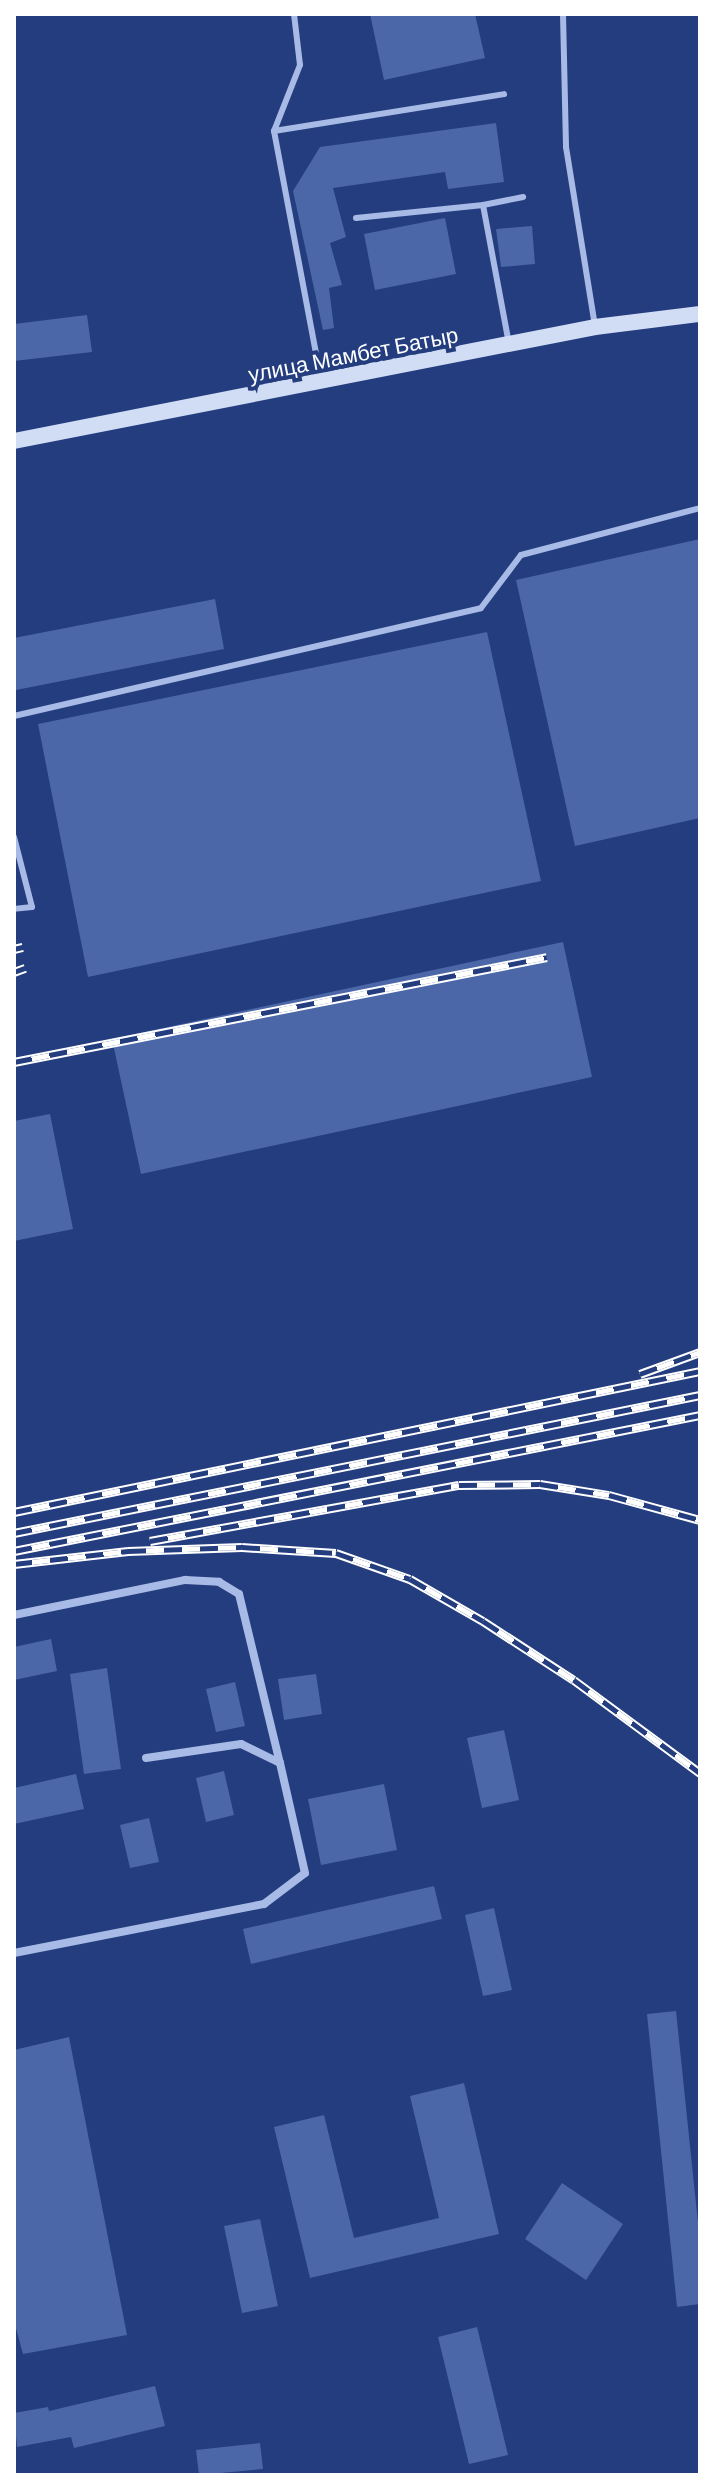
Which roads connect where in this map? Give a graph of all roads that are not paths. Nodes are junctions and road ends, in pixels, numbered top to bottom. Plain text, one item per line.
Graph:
1 (294, 14) edge
2 (563, 14) edge
3 (504, 94) dead end
4 (274, 131) junction
5 (523, 197) dead end
6 (483, 205) junction
7 (356, 218) dead end
8 (700, 314) edge
9 (595, 327) junction
10 (510, 347) junction
11 (321, 383) junction
12 (14, 441) edge
13 (700, 508) edge
14 (14, 716) edge
15 (14, 837) edge
16 (14, 909) edge
17 (14, 1615) edge
18 (146, 1758) dead end
19 (280, 1763) junction
20 (14, 1953) edge

1 - 4 lane
2 - 9 lane
3 - 4 lane
4 - 11 lane
5 - 6 lane
6 - 7 lane
6 - 10 lane
8 - 9 main road, улица Мамбет Батыр
9 - 10 main road, улица Мамбет Батыр
10 - 11 main road, улица Мамбет Батыр
11 - 12 main road, улица Мамбет Батыр
13 - 14 lane
15 - 16 lane
17 - 19 street
18 - 19 street
19 - 20 street

